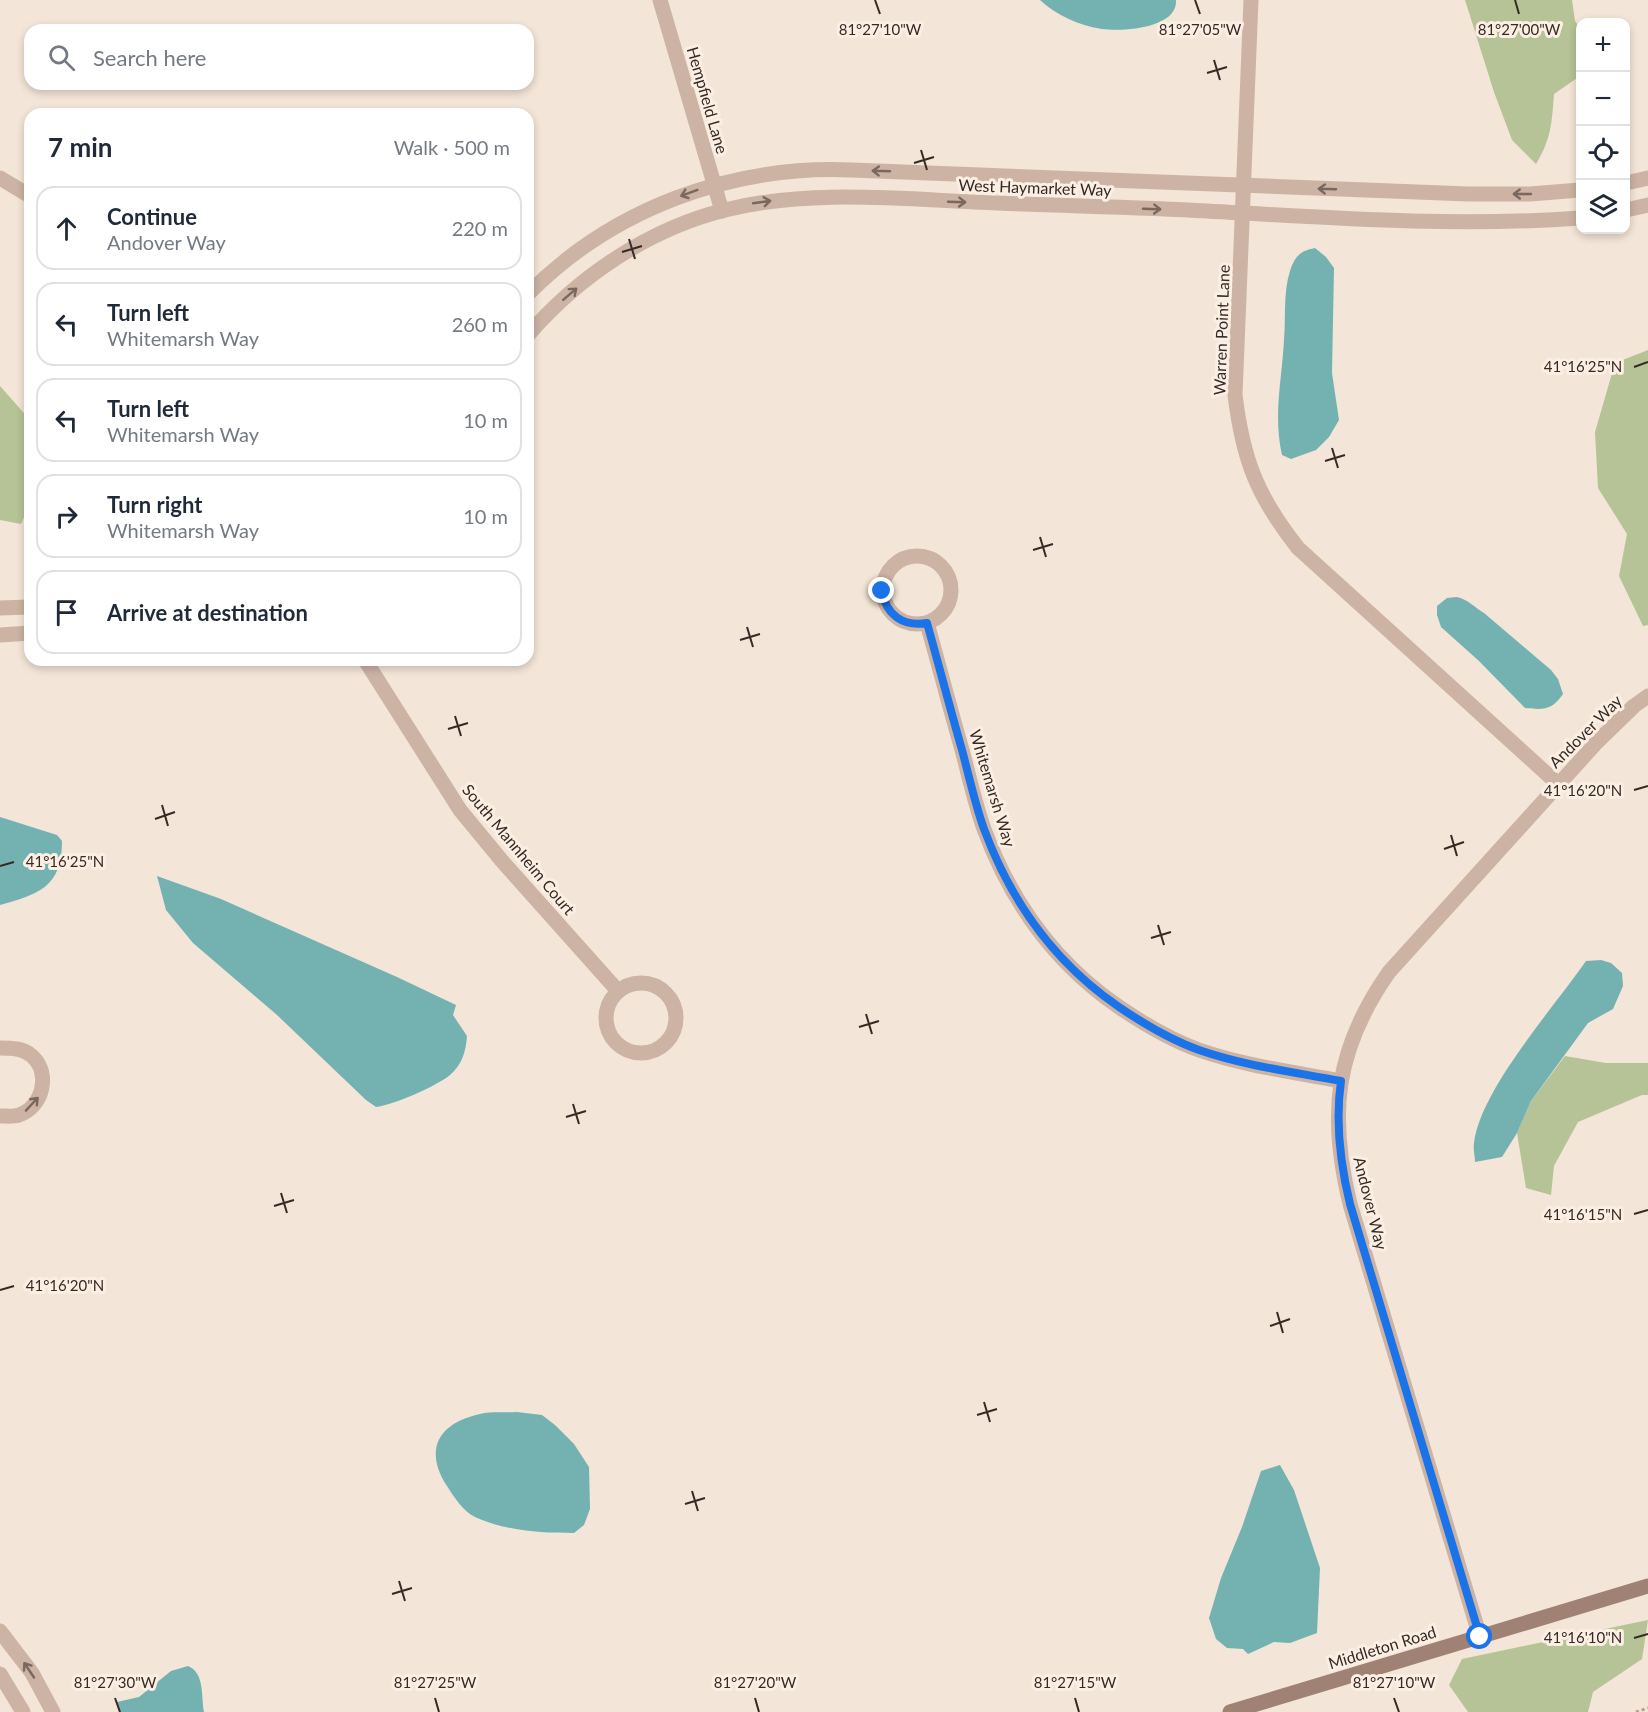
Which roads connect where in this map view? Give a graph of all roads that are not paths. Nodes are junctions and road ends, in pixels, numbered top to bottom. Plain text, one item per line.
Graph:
1 (660, 0) edge
2 (1251, 0) edge
3 (0, 178) edge
4 (1648, 178) edge
5 (1630, 182) edge
6 (714, 184) junction
7 (1244, 186) junction
8 (1576, 190) edge
9 (24, 192) edge
10 (1648, 205) edge
11 (1630, 209) edge
12 (722, 211) junction
13 (1243, 214) junction
14 (1576, 218) edge
15 (534, 288) edge
16 (534, 329) edge
17 (24, 607) edge
18 (0, 608) edge
19 (927, 623) junction
20 (24, 633) edge
21 (0, 635) edge
22 (369, 666) edge
23 (1648, 696) edge
24 (1558, 784) junction
25 (618, 991) junction
26 (0, 1048) edge
27 (1341, 1081) junction
28 (0, 1116) edge
29 (1648, 1586) edge
30 (0, 1630) edge
31 (1480, 1637) junction
32 (0, 1674) edge
33 (23, 1712) edge
34 (53, 1712) edge
35 (1230, 1712) edge

1 - 6 street, Hempfield Lane
2 - 7 street, Warren Point Lane
3 - 9 street
4 - 5 street
7 -> 6 street, West Haymarket Way
6 - 12 street, Hempfield Lane
6 -> 15 street, West Haymarket Way
8 -> 7 street, West Haymarket Way
7 - 13 street, Warren Point Lane
10 - 11 street
12 -> 13 street, West Haymarket Way
16 -> 12 street, West Haymarket Way
13 - 14 street, West Haymarket Way
13 - 24 street, Warren Point Lane
17 - 18 street
19 - 19 street
19 - 27 street, Whitemarsh Way
20 - 21 street
22 - 25 street, South Mannheim Court
23 - 24 street, Andover Way
24 - 27 street, Andover Way
25 - 25 street
28 -> 26 street
27 - 31 street, Andover Way
29 - 31 street, Middleton Road
34 -> 30 street
31 - 35 street, Middleton Road
32 - 33 street

